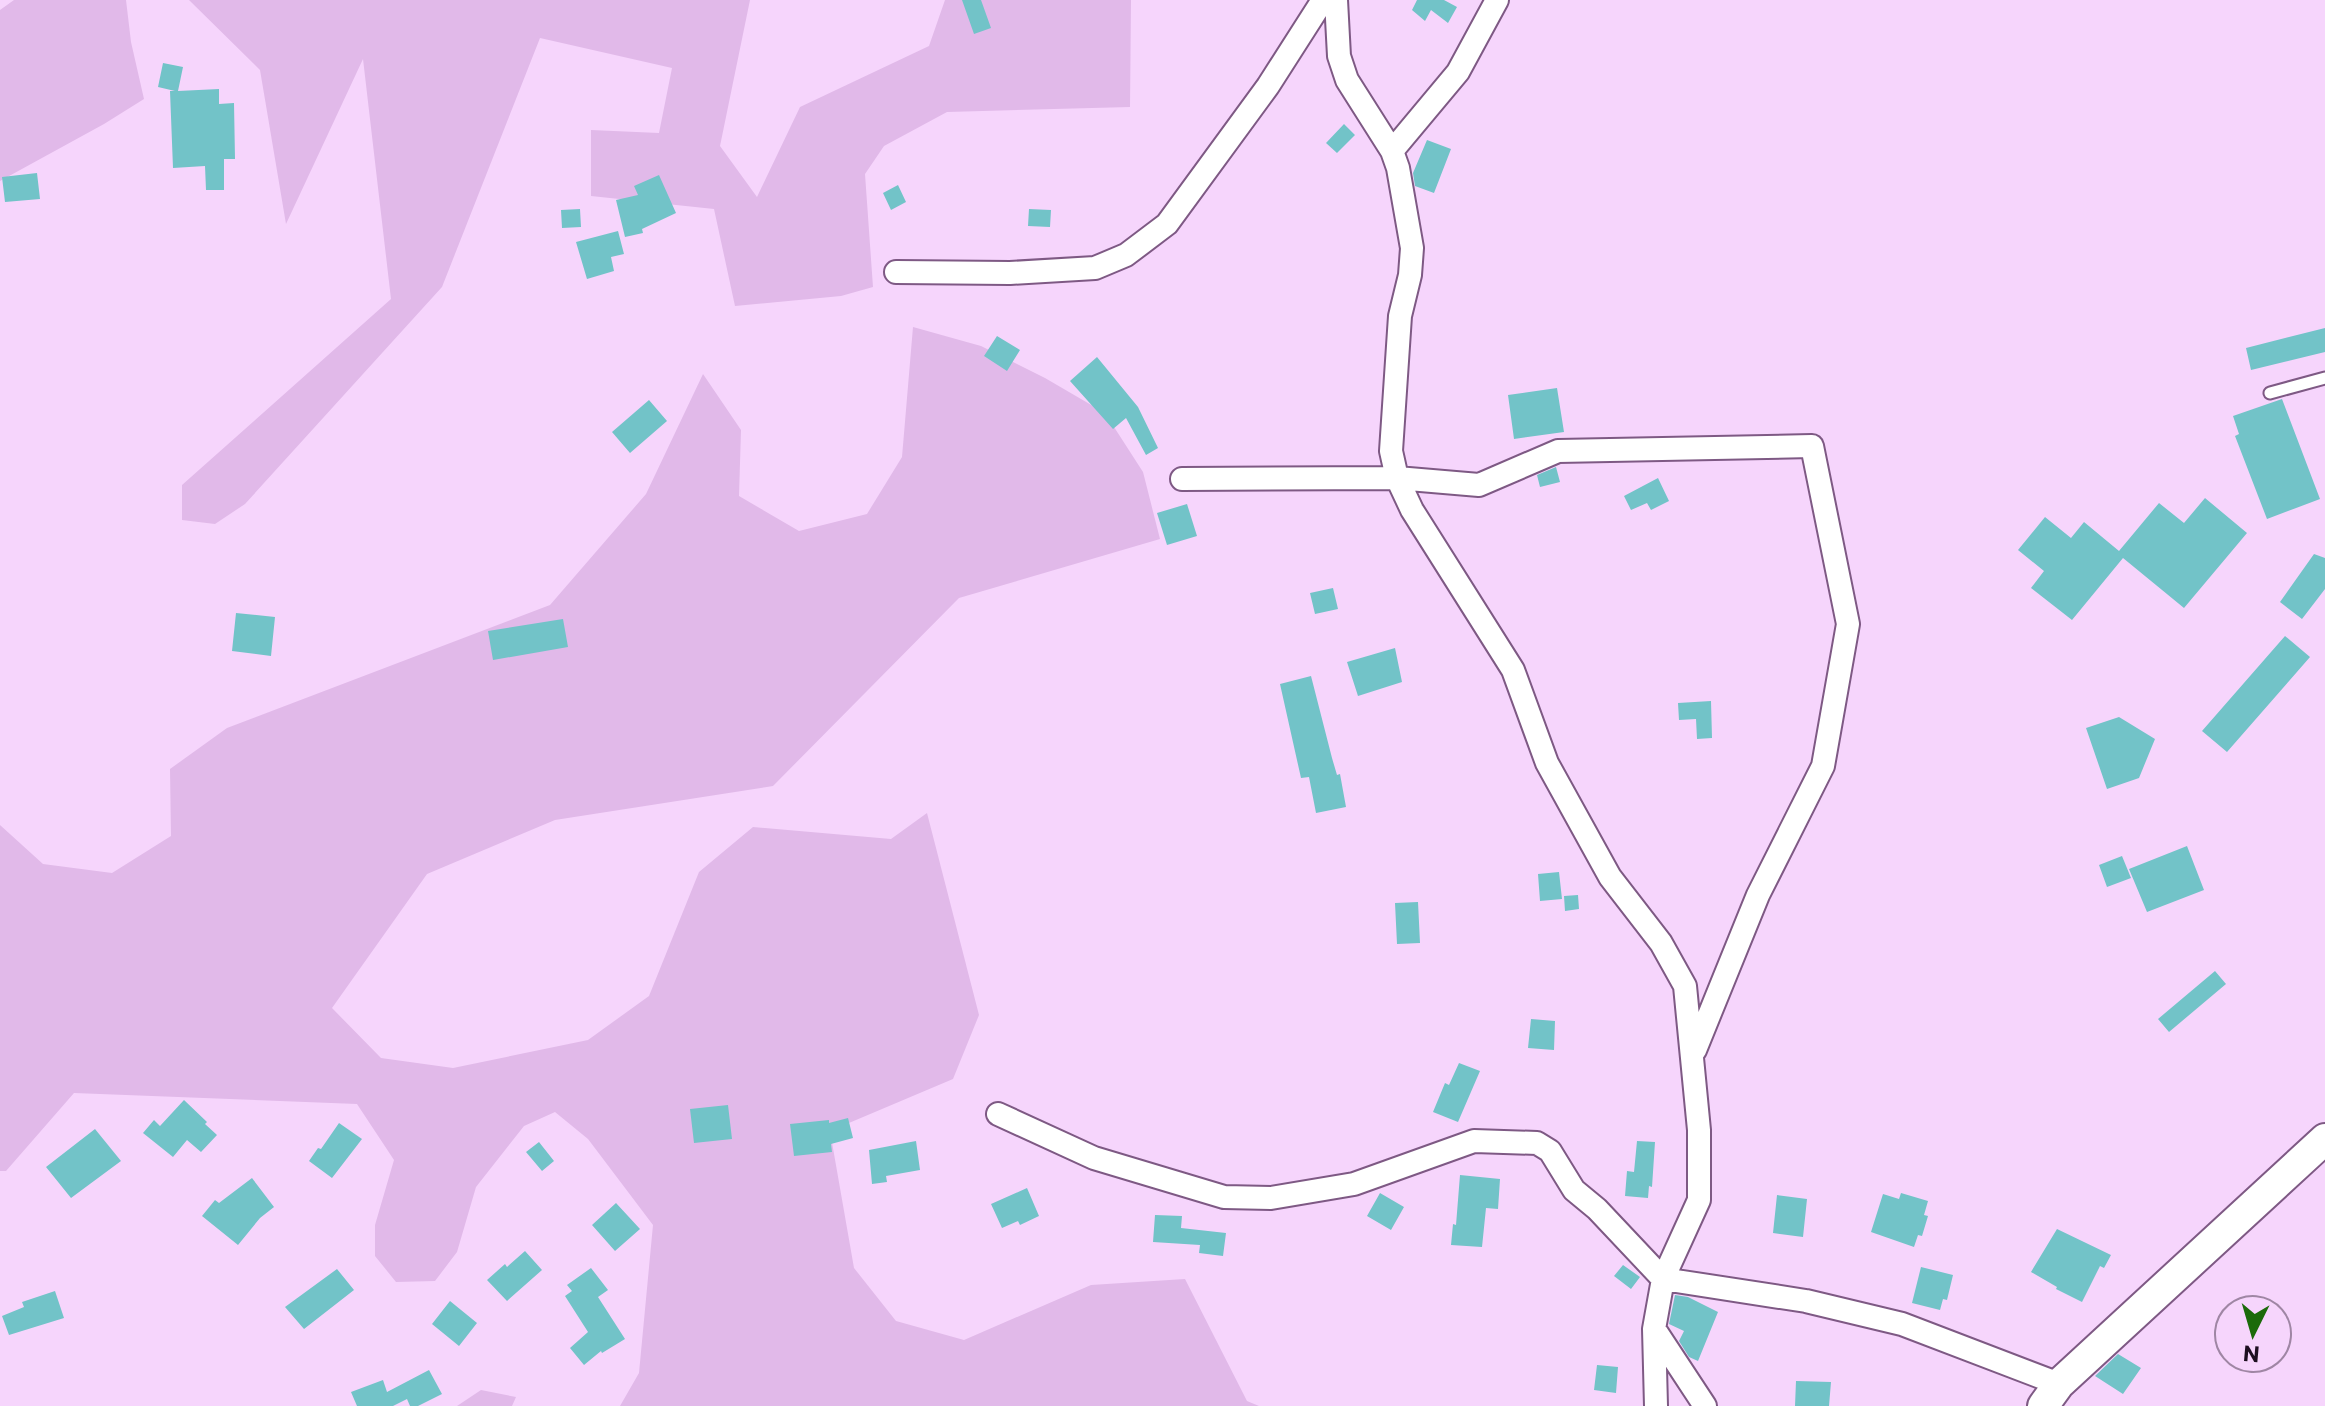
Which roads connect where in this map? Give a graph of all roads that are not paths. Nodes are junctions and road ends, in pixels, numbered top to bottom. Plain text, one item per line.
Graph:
1 (1323, 0) edge
2 (1336, 0) edge
3 (1497, 0) edge
4 (1392, 151) junction
5 (896, 272) dead end
6 (2325, 378) edge
7 (2270, 393) dead end
8 (1397, 478) junction
9 (1182, 479) dead end
10 (1692, 1057) junction
11 (998, 1114) dead end
12 (2325, 1139) edge
13 (1663, 1279) junction
14 (1654, 1329) junction
15 (2051, 1395) edge
16 (1656, 1406) edge
17 (1705, 1406) edge

1 - 5 street
2 - 4 street
3 - 4 street
4 - 8 street
6 - 7 lane
8 - 9 street
8 - 10 street
8 - 10 street
10 - 13 street
11 - 13 street
12 - 15 street
13 - 14 street
13 - 15 street
14 - 16 street
14 - 17 street

